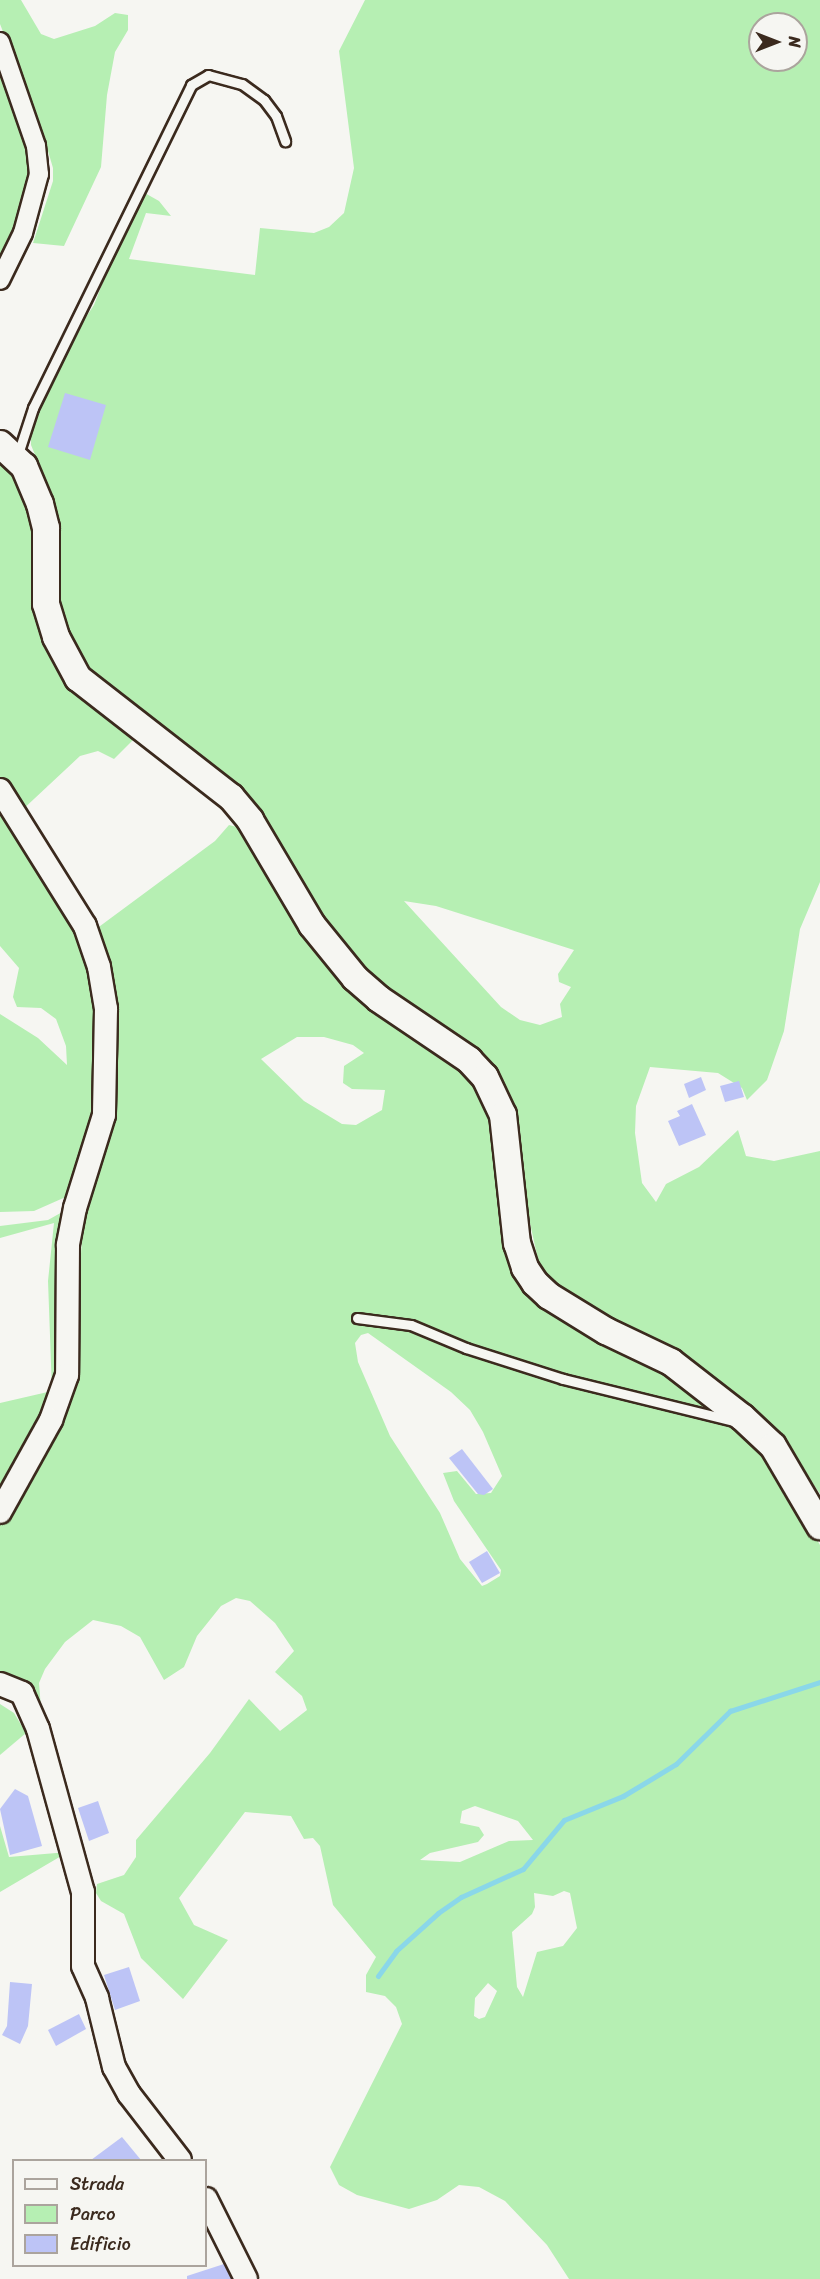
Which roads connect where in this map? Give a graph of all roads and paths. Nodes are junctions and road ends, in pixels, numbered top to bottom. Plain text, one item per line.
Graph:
1 (0, 42) edge
2 (285, 141) dead end
3 (0, 280) edge
4 (9, 450) edge
5 (0, 790) edge
6 (357, 1318) dead end
7 (751, 1425) junction
8 (0, 1512) edge
9 (820, 1526) edge
10 (0, 1684) edge
11 (179, 2159) edge
12 (207, 2201) edge
13 (246, 2279) edge

1 - 3 street
2 - 4 lane
4 - 7 main road
5 - 8 street
6 - 7 lane
7 - 9 main road
10 - 11 street
12 - 13 street

